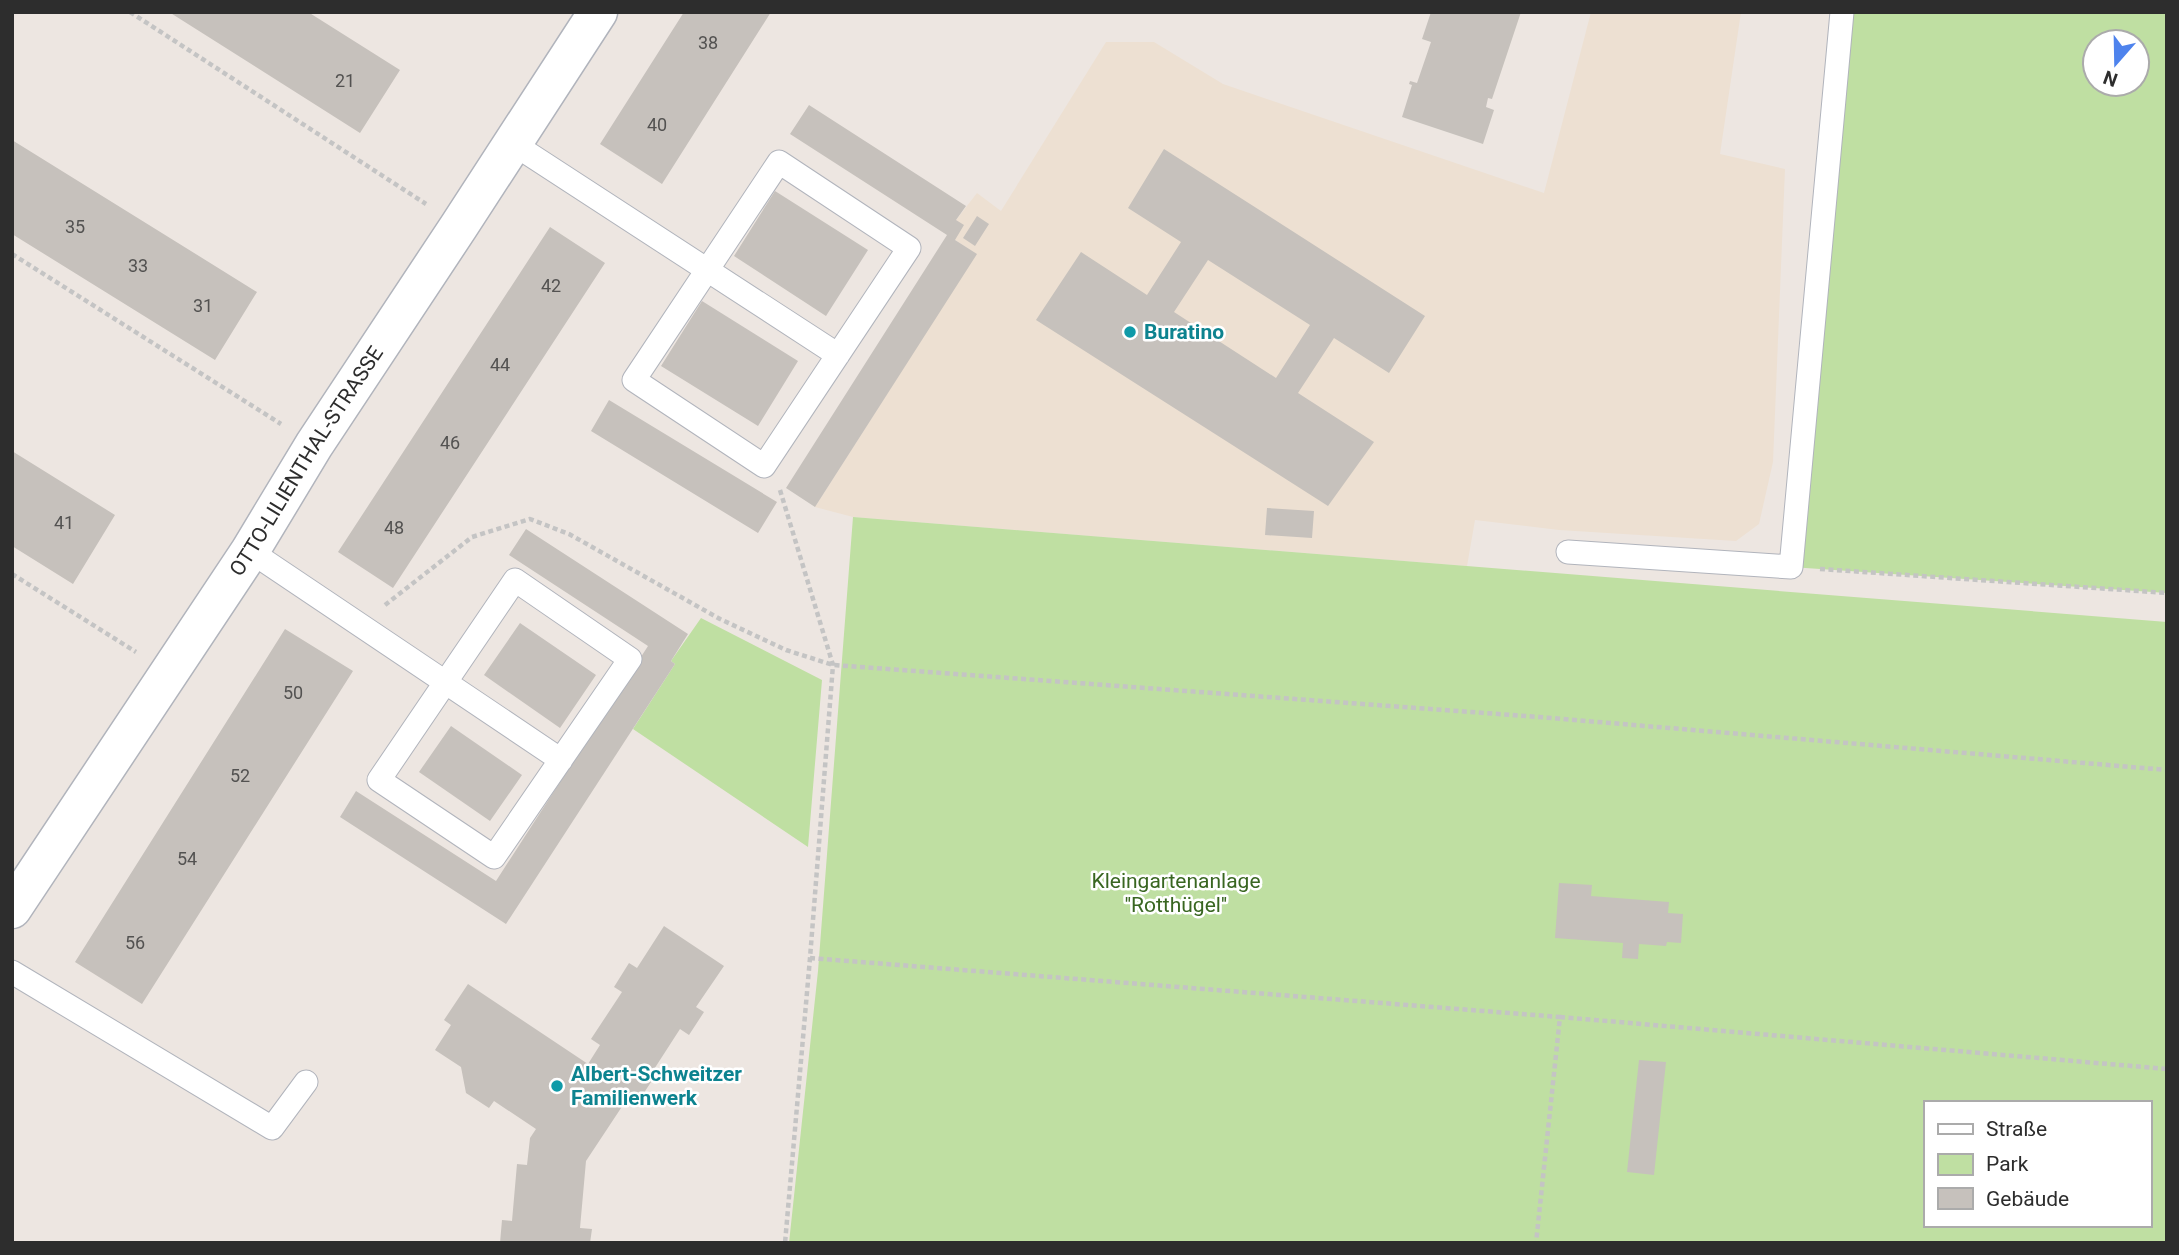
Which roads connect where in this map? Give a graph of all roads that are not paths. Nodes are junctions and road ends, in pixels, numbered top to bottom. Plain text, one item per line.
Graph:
1 (598, 12) edge
2 (1842, 12) edge
3 (512, 144) junction
4 (707, 270) junction
5 (838, 355) junction
6 (250, 551) junction
7 (1568, 552) dead end
8 (446, 681) junction
9 (561, 760) junction
10 (12, 909) edge
11 (12, 972) edge
12 (306, 1082) dead end

1 - 3 street, OTTO-LILIENTHAL-STRASSE
2 - 7 lane
3 - 4 lane
3 - 6 street, OTTO-LILIENTHAL-STRASSE
4 - 5 lane
4 - 5 lane
4 - 5 lane
6 - 8 lane
6 - 10 street, OTTO-LILIENTHAL-STRASSE
8 - 9 lane
8 - 9 lane
8 - 9 lane
11 - 12 lane

